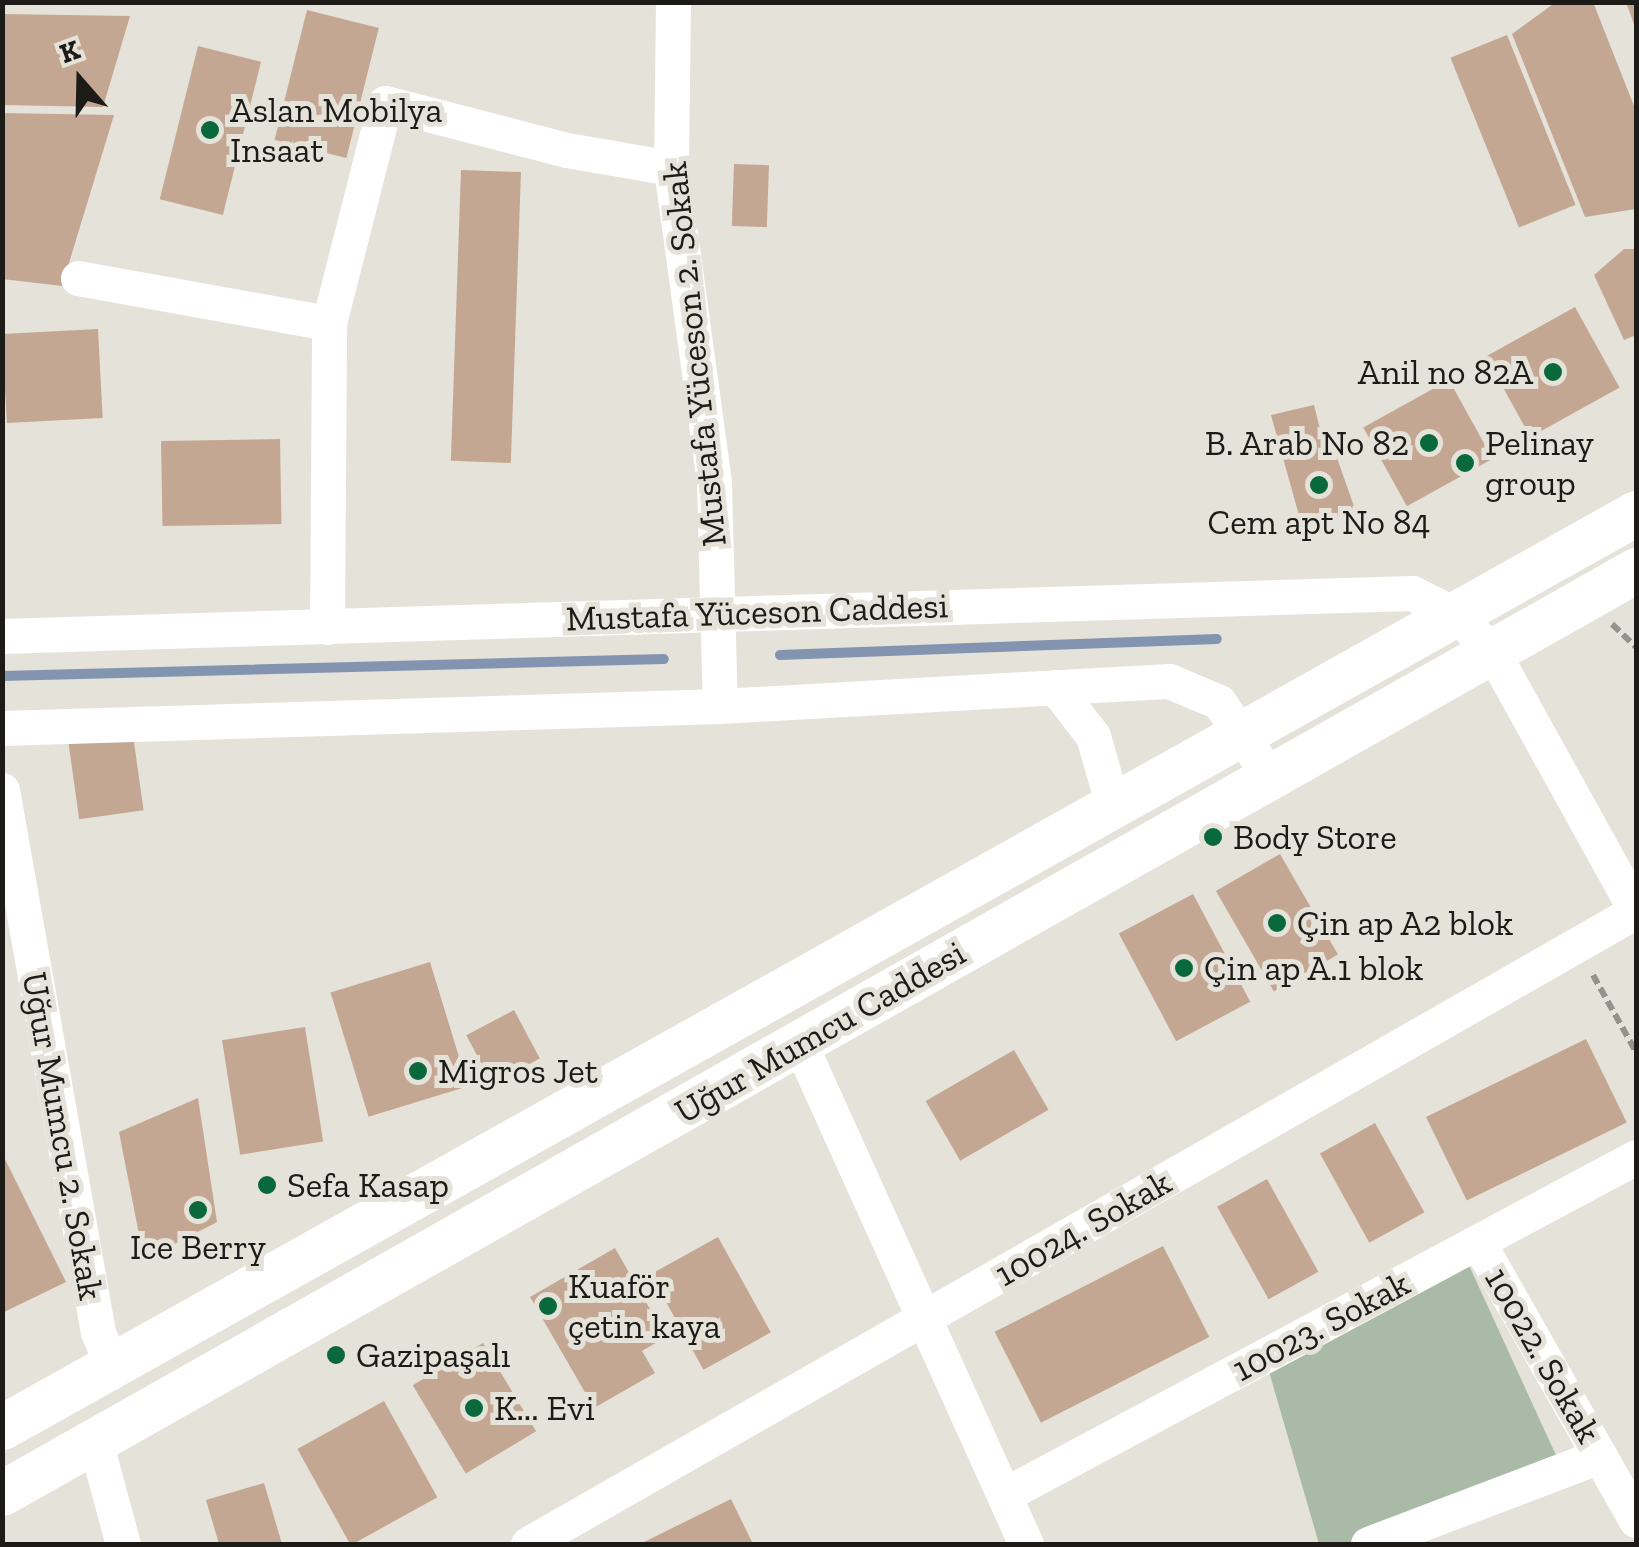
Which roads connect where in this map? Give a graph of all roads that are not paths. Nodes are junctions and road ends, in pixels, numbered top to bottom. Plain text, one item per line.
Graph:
1 (673, 2) edge
2 (671, 168) junction
3 (78, 278) dead end
4 (329, 324) junction
5 (1636, 513) edge
6 (1636, 570) edge
7 (718, 612) junction
8 (1456, 615) junction
9 (328, 626) junction
10 (2, 636) edge
11 (1492, 651) junction
12 (1055, 687) junction
13 (720, 706) junction
14 (2, 728) edge
15 (1243, 733) junction
16 (1270, 777) junction
17 (2, 790) edge
18 (1113, 806) junction
19 (1636, 911) edge
20 (800, 1044) junction
21 (1636, 1158) edge
22 (1478, 1242) junction
23 (928, 1316) junction
24 (110, 1362) junction
25 (2, 1427) edge
26 (95, 1441) junction
27 (1600, 1456) junction
28 (2, 1493) edge
29 (1006, 1494) junction
30 (1636, 1520) edge
31 (123, 1544) edge
32 (528, 1544) edge
33 (1026, 1544) edge
34 (1368, 1544) edge

1 - 2 street, Mustafa Yüceson 2. Sokak
2 - 4 street
2 - 7 street, Mustafa Yüceson 2. Sokak
3 - 4 street
4 - 9 street
5 - 8 main road, Uğur Mumcu Caddesi
6 - 11 main road, Uğur Mumcu Caddesi
7 - 8 street, Mustafa Yüceson Caddesi
7 - 9 street, Mustafa Yüceson Caddesi
7 - 13 street, Mustafa Yüceson 2. Sokak
8 - 11 street, Mustafa Yüceson Caddesi
8 - 15 main road, Uğur Mumcu Caddesi
9 - 10 street, Mustafa Yüceson Caddesi
11 - 16 main road, Uğur Mumcu Caddesi
11 - 19 street, Mustafa Yüceson Caddesi
12 - 13 street
12 - 15 street
12 - 18 street
13 - 14 street
15 - 16 street
15 - 18 main road, Uğur Mumcu Caddesi
16 - 20 main road, Uğur Mumcu Caddesi
17 - 24 street, Uğur Mumcu 2. Sokak
18 - 24 main road, Uğur Mumcu Caddesi
19 - 23 street, 10024. Sokak
20 - 23 street
20 - 26 main road, Uğur Mumcu Caddesi
21 - 22 street, 10023. Sokak
22 - 27 street, 10022. Sokak
22 - 29 street, 10023. Sokak
23 - 29 street
23 - 32 street, 10024. Sokak
24 - 25 main road, Uğur Mumcu Caddesi
26 - 28 main road, Uğur Mumcu Caddesi
26 - 31 street
27 - 30 street, 10022. Sokak
27 - 34 street
29 - 33 street

